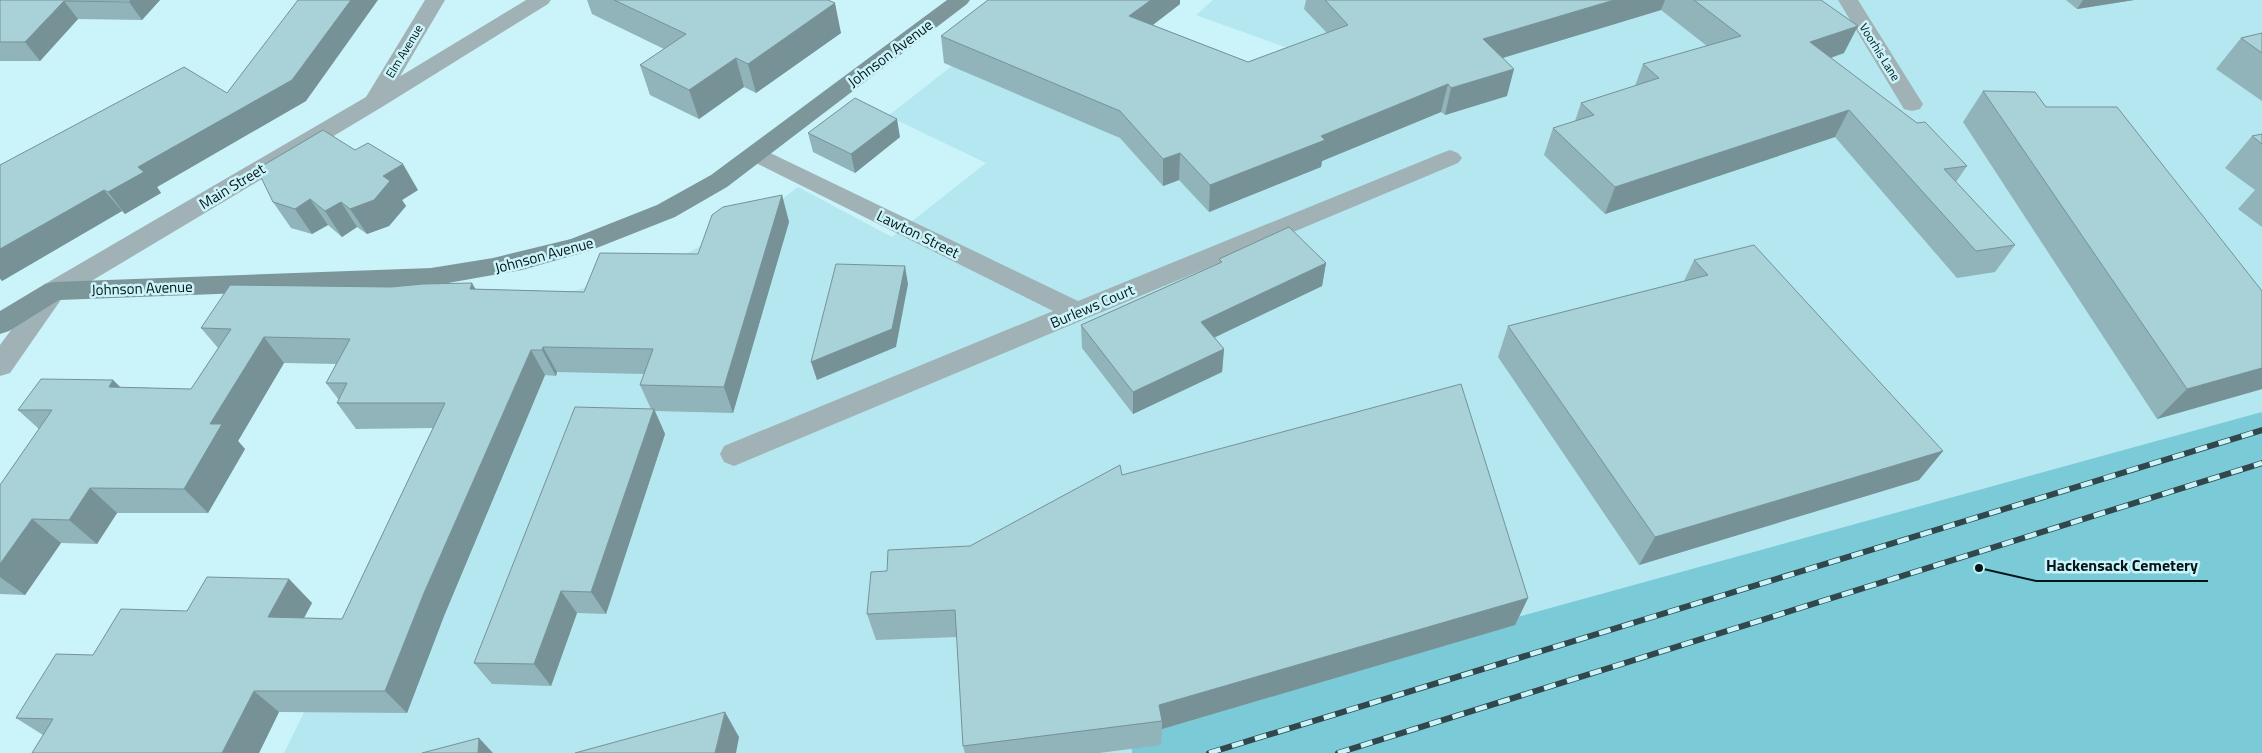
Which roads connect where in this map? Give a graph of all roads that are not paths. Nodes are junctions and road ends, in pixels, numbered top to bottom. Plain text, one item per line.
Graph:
1 (435, 0) edge
2 (541, 0) edge
3 (960, 0) edge
4 (1848, 0) edge
5 (374, 102) junction
6 (1912, 104) dead end
7 (758, 155) junction
8 (1450, 158) dead end
9 (54, 292) junction
10 (1077, 312) junction
11 (0, 324) edge
12 (0, 366) edge
13 (734, 454) dead end

1 - 5 street, Elm Avenue
2 - 5 street, Main Street
3 - 7 main road, Johnson Avenue
4 - 6 street, Voorhis Lane
5 - 9 street, Main Street
7 - 9 main road, Johnson Avenue
7 - 10 street, Lawton Street
8 - 10 street, Burlews Court
9 - 11 main road, Main Street
9 - 12 street
10 - 13 street, Burlews Court

